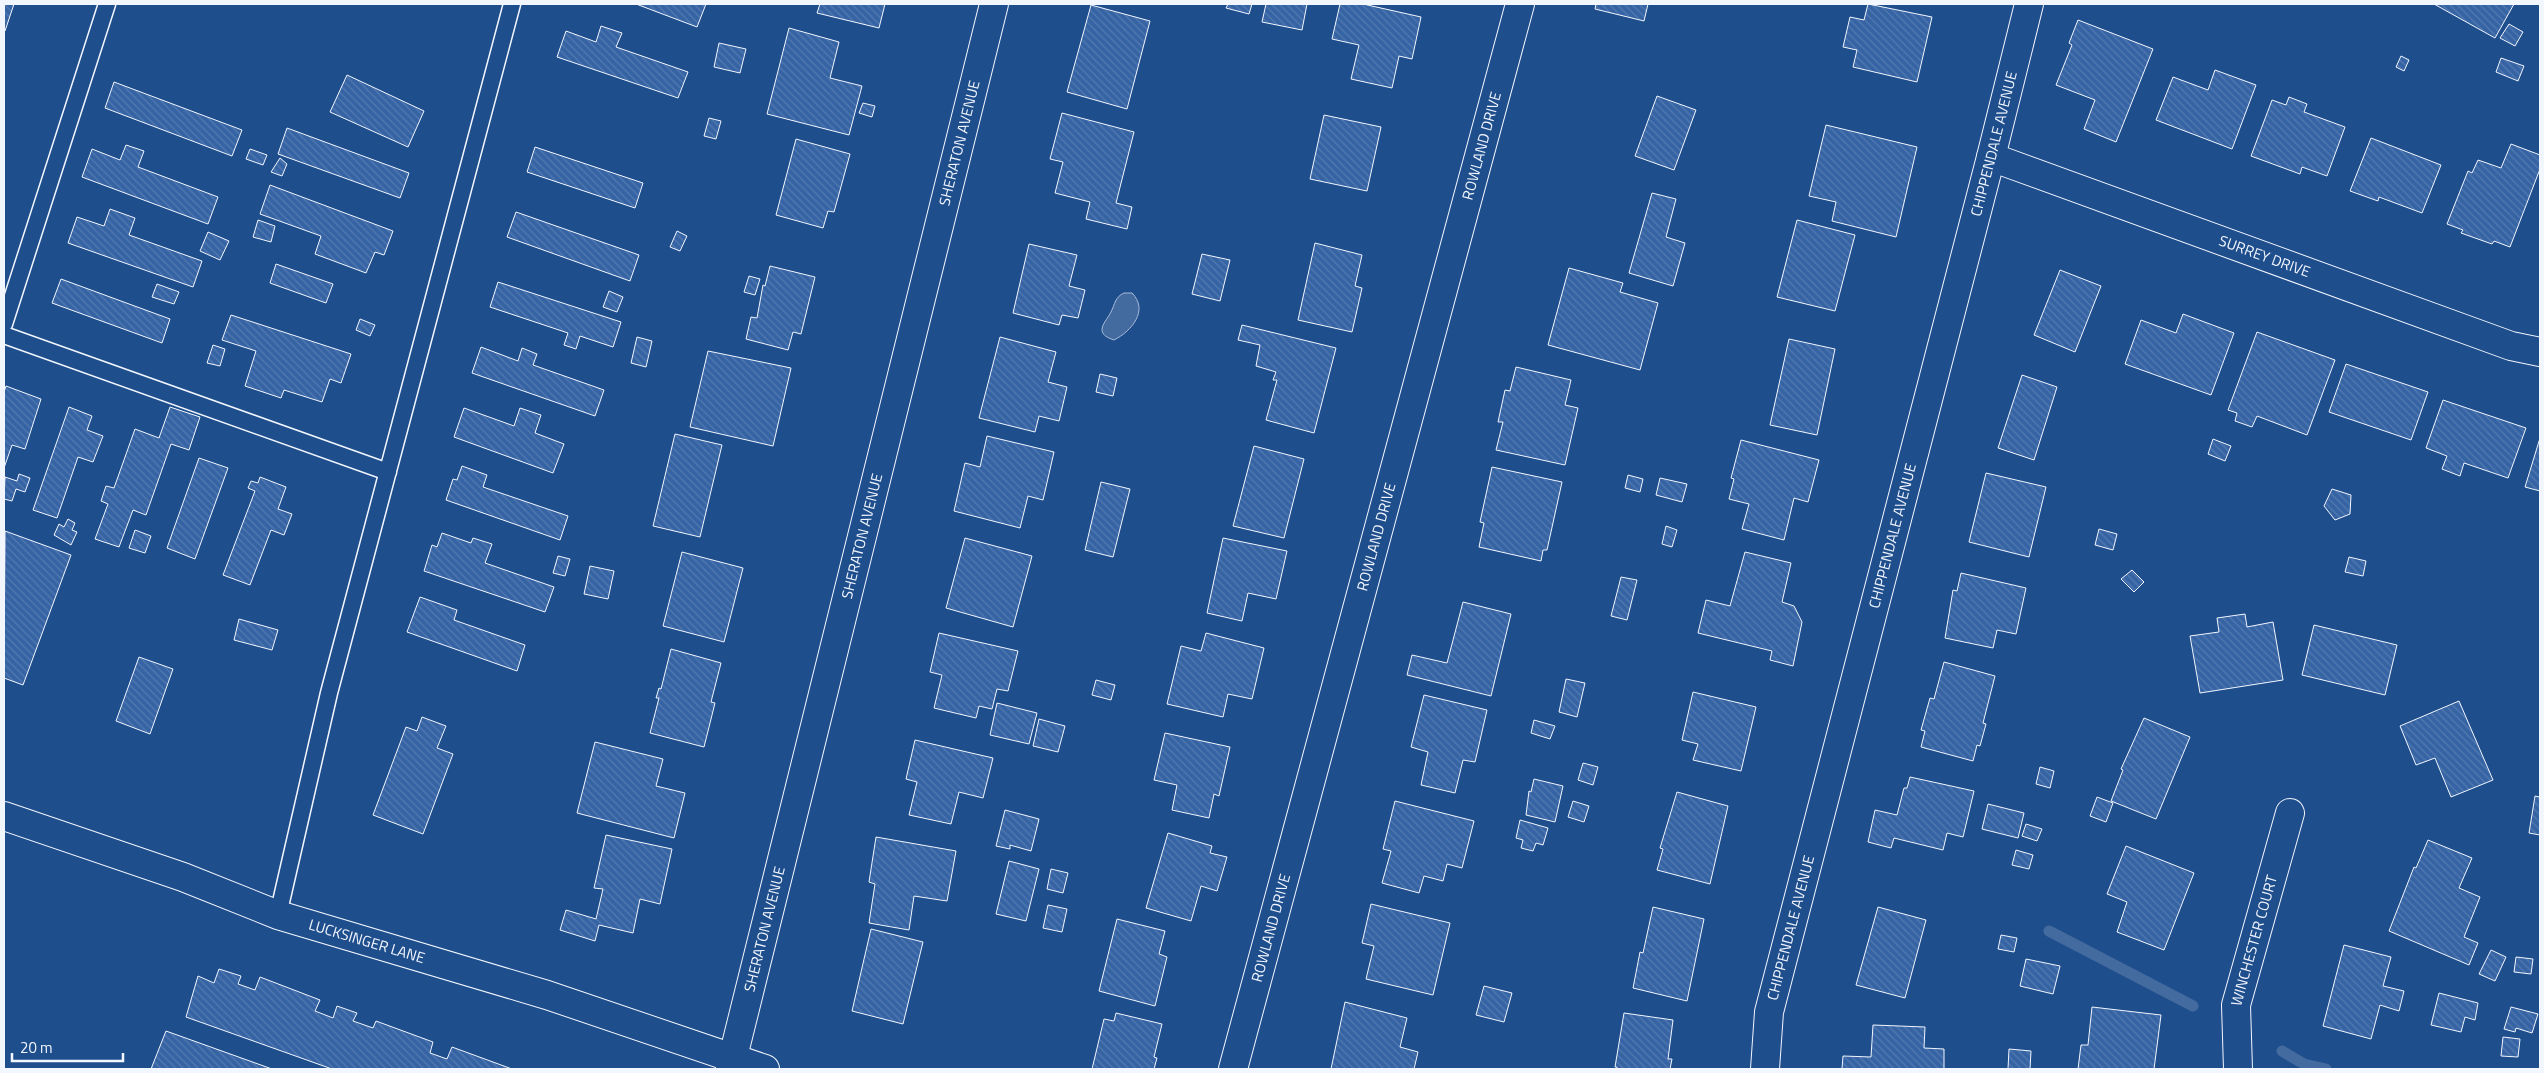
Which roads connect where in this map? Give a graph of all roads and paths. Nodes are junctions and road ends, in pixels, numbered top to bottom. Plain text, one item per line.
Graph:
1 (107, 4) edge
2 (512, 4) edge
3 (994, 4) edge
4 (1520, 4) edge
5 (2029, 4) edge
6 (1991, 157) junction
7 (4, 324) edge
8 (4, 335) edge
9 (2540, 352) edge
10 (388, 472) junction
11 (2290, 813) dead end
12 (4, 816) edge
13 (278, 915) junction
14 (731, 1064) edge
15 (765, 1069) edge
16 (1233, 1069) edge
17 (1765, 1069) edge
18 (2238, 1069) edge

1 - 7 lane
2 - 10 lane
3 - 14 street, SHERATON AVENUE
4 - 16 street, ROWLAND DRIVE
5 - 6 street, CHIPPENDALE AVENUE
6 - 9 street, SURREY DRIVE
6 - 17 street, CHIPPENDALE AVENUE
8 - 10 lane
10 - 13 lane
11 - 18 street, WINCHESTER COURT
12 - 13 street, LUCKSINGER LANE
13 - 14 street, LUCKSINGER LANE
14 - 15 street, LUCKSINGER LANE

